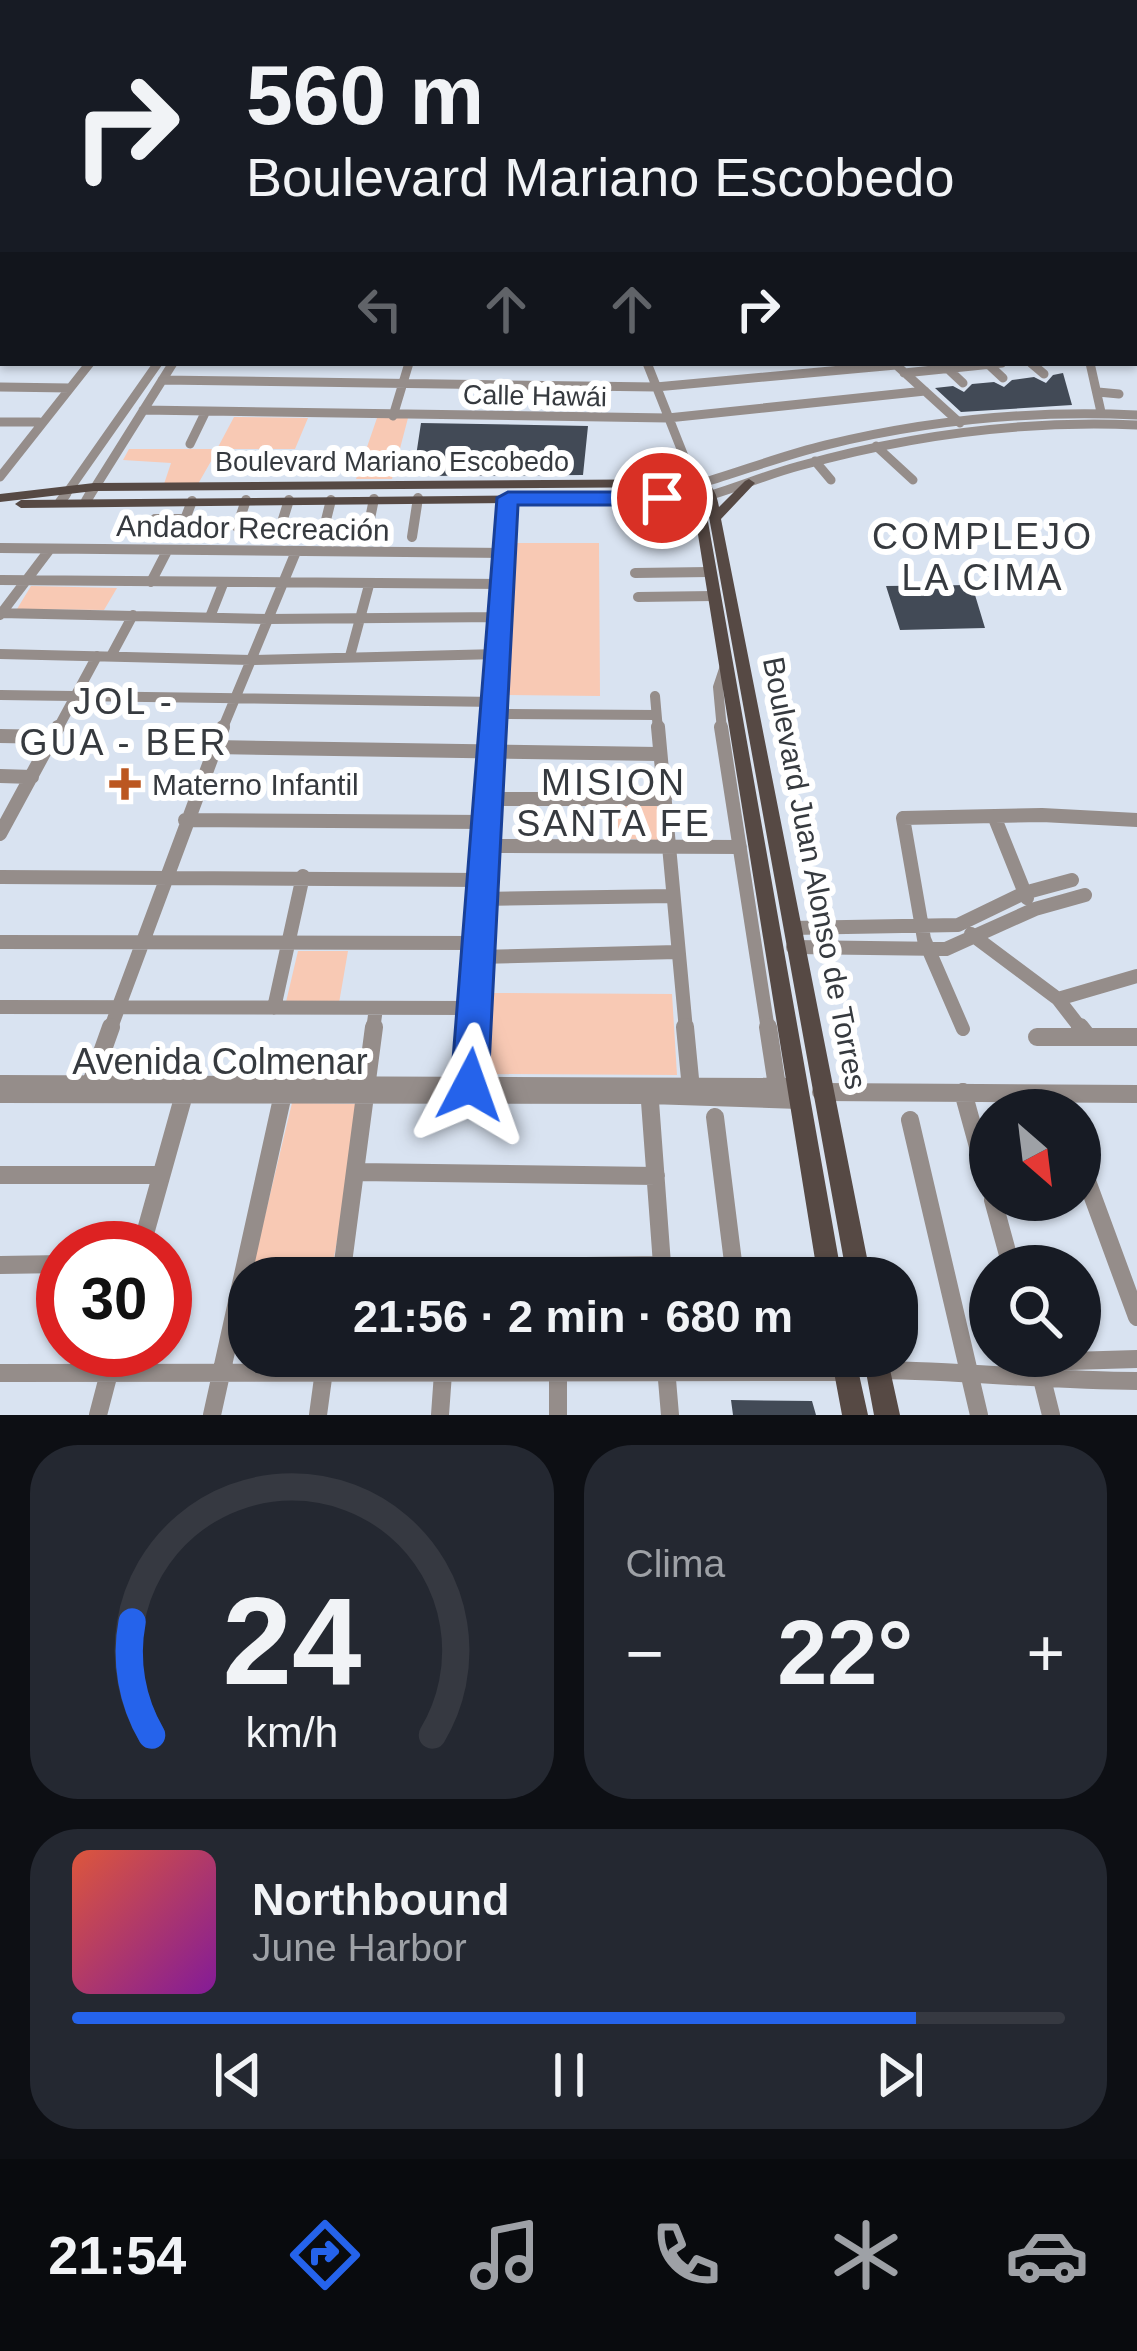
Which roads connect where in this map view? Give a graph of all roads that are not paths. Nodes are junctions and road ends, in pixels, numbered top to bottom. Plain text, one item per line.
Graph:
1 (88, 366) edge
2 (156, 366) edge
3 (171, 366) edge
4 (408, 366) edge
5 (648, 366) edge
6 (968, 366) edge
7 (990, 366) edge
8 (1035, 366) edge
9 (898, 367) edge
10 (947, 368) junction
11 (1091, 368) edge
12 (1044, 374) dead end
13 (1113, 376) dead end
14 (1003, 378) dead end
15 (162, 380) junction
16 (963, 383) dead end
17 (401, 386) junction
18 (656, 386) junction
19 (0, 387) edge
20 (70, 388) junction
21 (925, 391) junction
22 (1098, 392) junction
23 (1119, 394) dead end
24 (143, 410) junction
25 (206, 411) junction
26 (1101, 412) junction
27 (1137, 415) edge
28 (393, 416) junction
29 (668, 418) junction
30 (958, 421) junction
31 (0, 422) edge
32 (39, 422) junction
33 (941, 423) junction
34 (1137, 425) edge
35 (970, 432) junction
36 (953, 434) junction
37 (190, 444) dead end
38 (876, 446) junction
39 (815, 461) junction
40 (5, 462) edge
41 (0, 477) edge
42 (831, 480) dead end
43 (913, 480) dead end
44 (749, 483) junction
45 (94, 487) junction
46 (697, 487) junction
47 (69, 488) junction
48 (508, 498) junction
49 (374, 499) junction
50 (418, 499) junction
51 (192, 500) junction
52 (245, 500) junction
53 (289, 500) junction
54 (331, 500) junction
55 (86, 501) junction
56 (60, 502) junction
57 (0, 505) edge
58 (716, 518) junction
59 (155, 519) dead end
60 (185, 519) junction
61 (237, 527) dead end
62 (278, 532) dead end
63 (179, 535) dead end
64 (322, 536) dead end
65 (412, 537) dead end
66 (366, 538) dead end
67 (0, 548) edge
68 (50, 549) junction
69 (167, 551) junction
70 (506, 553) junction
71 (295, 554) junction
72 (414, 554) junction
73 (709, 572) junction
74 (635, 573) dead end
75 (0, 580) edge
76 (24, 580) junction
77 (151, 582) junction
78 (223, 584) junction
79 (282, 584) junction
80 (406, 584) junction
81 (502, 584) junction
82 (369, 585) junction
83 (713, 596) junction
84 (638, 597) dead end
85 (1, 614) edge
86 (133, 615) junction
87 (210, 617) junction
88 (501, 617) junction
89 (359, 618) junction
90 (268, 619) junction
91 (0, 653) edge
92 (499, 654) junction
93 (104, 656) junction
94 (350, 656) junction
95 (251, 660) junction
96 (725, 666) junction
97 (0, 695) edge
98 (76, 696) junction
99 (655, 696) dead end
100 (232, 701) junction
101 (495, 708) junction
102 (656, 715) junction
103 (0, 736) edge
104 (53, 737) junction
105 (214, 747) junction
106 (490, 751) junction
107 (658, 754) junction
108 (0, 776) edge
109 (32, 777) junction
110 (488, 799) junction
111 (665, 799) junction
112 (994, 816) junction
113 (185, 820) junction
114 (1137, 820) edge
115 (486, 822) junction
116 (1, 831) edge
117 (485, 846) junction
118 (669, 846) junction
119 (740, 847) junction
120 (303, 876) junction
121 (165, 877) junction
122 (1, 880) edge
123 (482, 880) junction
124 (1072, 880) dead end
125 (1024, 892) junction
126 (1085, 895) dead end
127 (672, 896) junction
128 (481, 899) junction
129 (1035, 909) junction
130 (958, 925) junction
131 (922, 928) junction
132 (792, 938) junction
133 (977, 938) junction
134 (0, 942) edge
135 (140, 942) junction
136 (289, 944) junction
137 (478, 950) junction
138 (928, 950) junction
139 (677, 952) junction
140 (1137, 976) edge
141 (1058, 999) junction
142 (0, 1007) edge
143 (117, 1007) junction
144 (376, 1008) junction
145 (475, 1008) junction
146 (274, 1009) junction
147 (963, 1029) dead end
148 (1087, 1036) junction
149 (1037, 1037) dead end
150 (1137, 1037) edge
151 (0, 1084) edge
152 (92, 1084) junction
153 (186, 1089) junction
154 (649, 1089) junction
155 (368, 1090) junction
156 (469, 1090) junction
157 (691, 1090) junction
158 (791, 1091) junction
159 (821, 1092) junction
160 (963, 1092) junction
161 (969, 1093) edge
162 (0, 1094) edge
163 (283, 1094) junction
164 (1137, 1094) edge
165 (1101, 1098) edge
166 (969, 1114) edge
167 (715, 1118) dead end
168 (910, 1120) dead end
169 (356, 1172) junction
170 (0, 1174) edge
171 (159, 1174) junction
172 (656, 1176) junction
173 (1101, 1219) edge
174 (148, 1221) edge
175 (344, 1257) edge
176 (661, 1257) edge
177 (732, 1257) edge
178 (826, 1257) edge
179 (855, 1257) edge
180 (36, 1264) edge
181 (0, 1265) edge
182 (1137, 1317) edge
183 (1137, 1359) edge
184 (1101, 1362) edge
185 (918, 1367) edge
186 (228, 1371) edge
187 (966, 1371) junction
188 (969, 1371) edge
189 (192, 1372) edge
190 (221, 1372) junction
191 (0, 1373) edge
192 (36, 1373) edge
193 (1101, 1376) edge
194 (109, 1377) edge
195 (323, 1377) edge
196 (443, 1377) edge
197 (558, 1377) edge
198 (666, 1377) edge
199 (848, 1377) edge
200 (879, 1377) edge
201 (1041, 1377) edge
202 (1137, 1381) edge
203 (98, 1415) edge
204 (212, 1415) edge
205 (318, 1415) edge
206 (440, 1415) edge
207 (558, 1415) edge
208 (670, 1415) edge
209 (855, 1415) edge
210 (886, 1415) edge
211 (980, 1415) edge
212 (1051, 1415) edge

1 - 20 street
2 - 47 street
3 - 15 street
4 - 17 street
5 - 18 street
6 - 10 street
7 - 14 street
8 - 12 street
9 - 10 street
9 - 18 street
9 - 21 street
10 - 16 street
11 - 13 street
11 - 22 street
15 - 17 street
15 - 24 street
17 - 18 street
17 - 28 street
18 - 29 street
19 - 20 street
20 - 32 street
21 - 29 street, Calle Hawái
21 - 30 street
22 - 23 street
22 - 26 street
24 - 25 street, Calle Hawái
24 - 45 street
25 - 28 street, Calle Hawái
25 - 37 street
26 - 27 street, Boulevard Mariano Escobedo
26 - 30 street, Boulevard Mariano Escobedo
28 - 29 street, Calle Hawái
29 - 46 street
30 - 33 street, Boulevard Mariano Escobedo
30 - 35 street
31 - 32 street
32 - 40 street
33 - 36 street
33 - 46 street, Boulevard Mariano Escobedo
34 - 35 street, Boulevard Mariano Escobedo
35 - 36 street, Boulevard Mariano Escobedo
36 - 38 street, Boulevard Mariano Escobedo
38 - 39 street, Boulevard Mariano Escobedo
38 - 43 street
39 - 42 street
39 - 44 street, Boulevard Mariano Escobedo
40 - 41 street
44 - 46 street, Boulevard Mariano Escobedo
44 - 58 main road
45 - 46 main road, Boulevard Mariano Escobedo
45 - 47 main road, Boulevard Mariano Escobedo
45 - 55 street
46 - 48 main road, Boulevard Mariano Escobedo
46 - 58 main road, Boulevard Juan Alonso de Torres
46 - 73 main road, Boulevard Juan Alonso de Torres
47 - 56 street
47 - 57 main road, Boulevard Mariano Escobedo
48 - 50 main road, Boulevard Mariano Escobedo
48 - 70 street
49 - 50 main road, Boulevard Mariano Escobedo
49 - 54 main road, Boulevard Mariano Escobedo
49 - 66 street
50 - 65 street
51 - 52 main road, Boulevard Mariano Escobedo
51 - 55 main road, Boulevard Mariano Escobedo
51 - 60 street
52 - 53 main road, Boulevard Mariano Escobedo
52 - 61 street
53 - 54 main road, Boulevard Mariano Escobedo
53 - 62 street
54 - 64 street
55 - 56 main road, Boulevard Mariano Escobedo
56 - 57 main road, Boulevard Mariano Escobedo
58 - 132 main road, Boulevard Juan Alonso de Torres
59 - 60 street
60 - 63 street
67 - 68 street, Andador Recreación
68 - 69 street, Andador Recreación
68 - 76 street
69 - 71 street, Andador Recreación
69 - 77 street
70 - 72 street, Andador Recreación
70 - 81 street
71 - 72 street, Andador Recreación
71 - 79 street
72 - 80 street
73 - 74 street
73 - 83 main road, Boulevard Juan Alonso de Torres
75 - 76 street
76 - 77 street
76 - 85 street
77 - 78 street
78 - 79 street
78 - 87 street
79 - 82 street
79 - 90 street
80 - 81 street
80 - 82 street
81 - 88 street
82 - 89 street
83 - 84 street
83 - 96 main road, Boulevard Juan Alonso de Torres
85 - 86 street
86 - 87 street
86 - 93 street
87 - 90 street
88 - 89 street
88 - 92 street
89 - 90 street
89 - 94 street
90 - 95 street
91 - 93 street
92 - 94 street
92 - 101 street
93 - 95 street
93 - 98 street
94 - 95 street
95 - 100 street
96 - 119 street
96 - 158 main road, Boulevard Juan Alonso de Torres
97 - 98 street
98 - 100 street
98 - 104 street
99 - 102 street
100 - 101 street
100 - 105 street
101 - 102 street
101 - 106 street
102 - 107 street
103 - 104 street
104 - 109 street
105 - 106 street
105 - 113 street
106 - 107 street
106 - 110 street
107 - 111 street
108 - 109 street
109 - 116 street
110 - 111 street
110 - 115 street
111 - 118 street
112 - 114 street
112 - 125 street
112 - 131 street
113 - 115 street
113 - 121 street
115 - 117 street
117 - 118 street
117 - 123 street
118 - 119 street
118 - 127 street
119 - 158 street
120 - 121 street
120 - 123 street
120 - 136 street
121 - 122 street
121 - 135 street
123 - 128 street
124 - 125 street
125 - 129 street
125 - 130 street
126 - 129 street
127 - 128 street
127 - 139 street
128 - 137 street
129 - 133 street
130 - 131 street
130 - 133 street
131 - 132 street
131 - 138 street
132 - 138 street
132 - 159 main road, Boulevard Juan Alonso de Torres
133 - 138 street
133 - 141 street
134 - 135 street
135 - 136 street
135 - 143 street
136 - 137 street
136 - 146 street
137 - 139 street
137 - 145 street
138 - 147 street
139 - 157 street
140 - 141 street
141 - 148 street
142 - 143 street
143 - 146 street
143 - 152 street
144 - 145 street
144 - 146 street
144 - 155 street
145 - 156 street
148 - 149 street
148 - 150 street
151 - 152 street, Avenida Colmenar
152 - 153 street, Avenida Colmenar
153 - 155 street, Avenida Colmenar
153 - 162 street, Avenida Colmenar
153 - 163 street, Avenida Colmenar
153 - 171 street
154 - 156 street, Avenida Colmenar
154 - 157 street, Avenida Colmenar
154 - 172 street
155 - 156 street, Avenida Colmenar
155 - 163 street, Avenida Colmenar
155 - 169 street
157 - 158 street, Avenida Colmenar
157 - 158 street, Avenida Colmenar
158 - 178 main road, Boulevard Juan Alonso de Torres
159 - 160 street
159 - 179 main road, Boulevard Juan Alonso de Torres
160 - 161 street
160 - 166 street
163 - 190 street
164 - 165 street
167 - 177 street
168 - 187 street
169 - 172 street
169 - 175 street
170 - 171 street
171 - 174 street
172 - 176 street
173 - 182 street
180 - 181 street
183 - 184 street
185 - 187 street
186 - 190 street
187 - 188 street
187 - 211 street
189 - 190 street
190 - 204 street
191 - 192 street
193 - 202 street
194 - 203 street
195 - 205 street
196 - 206 street
197 - 207 street
198 - 208 street
199 - 209 main road
200 - 210 main road
201 - 212 street

